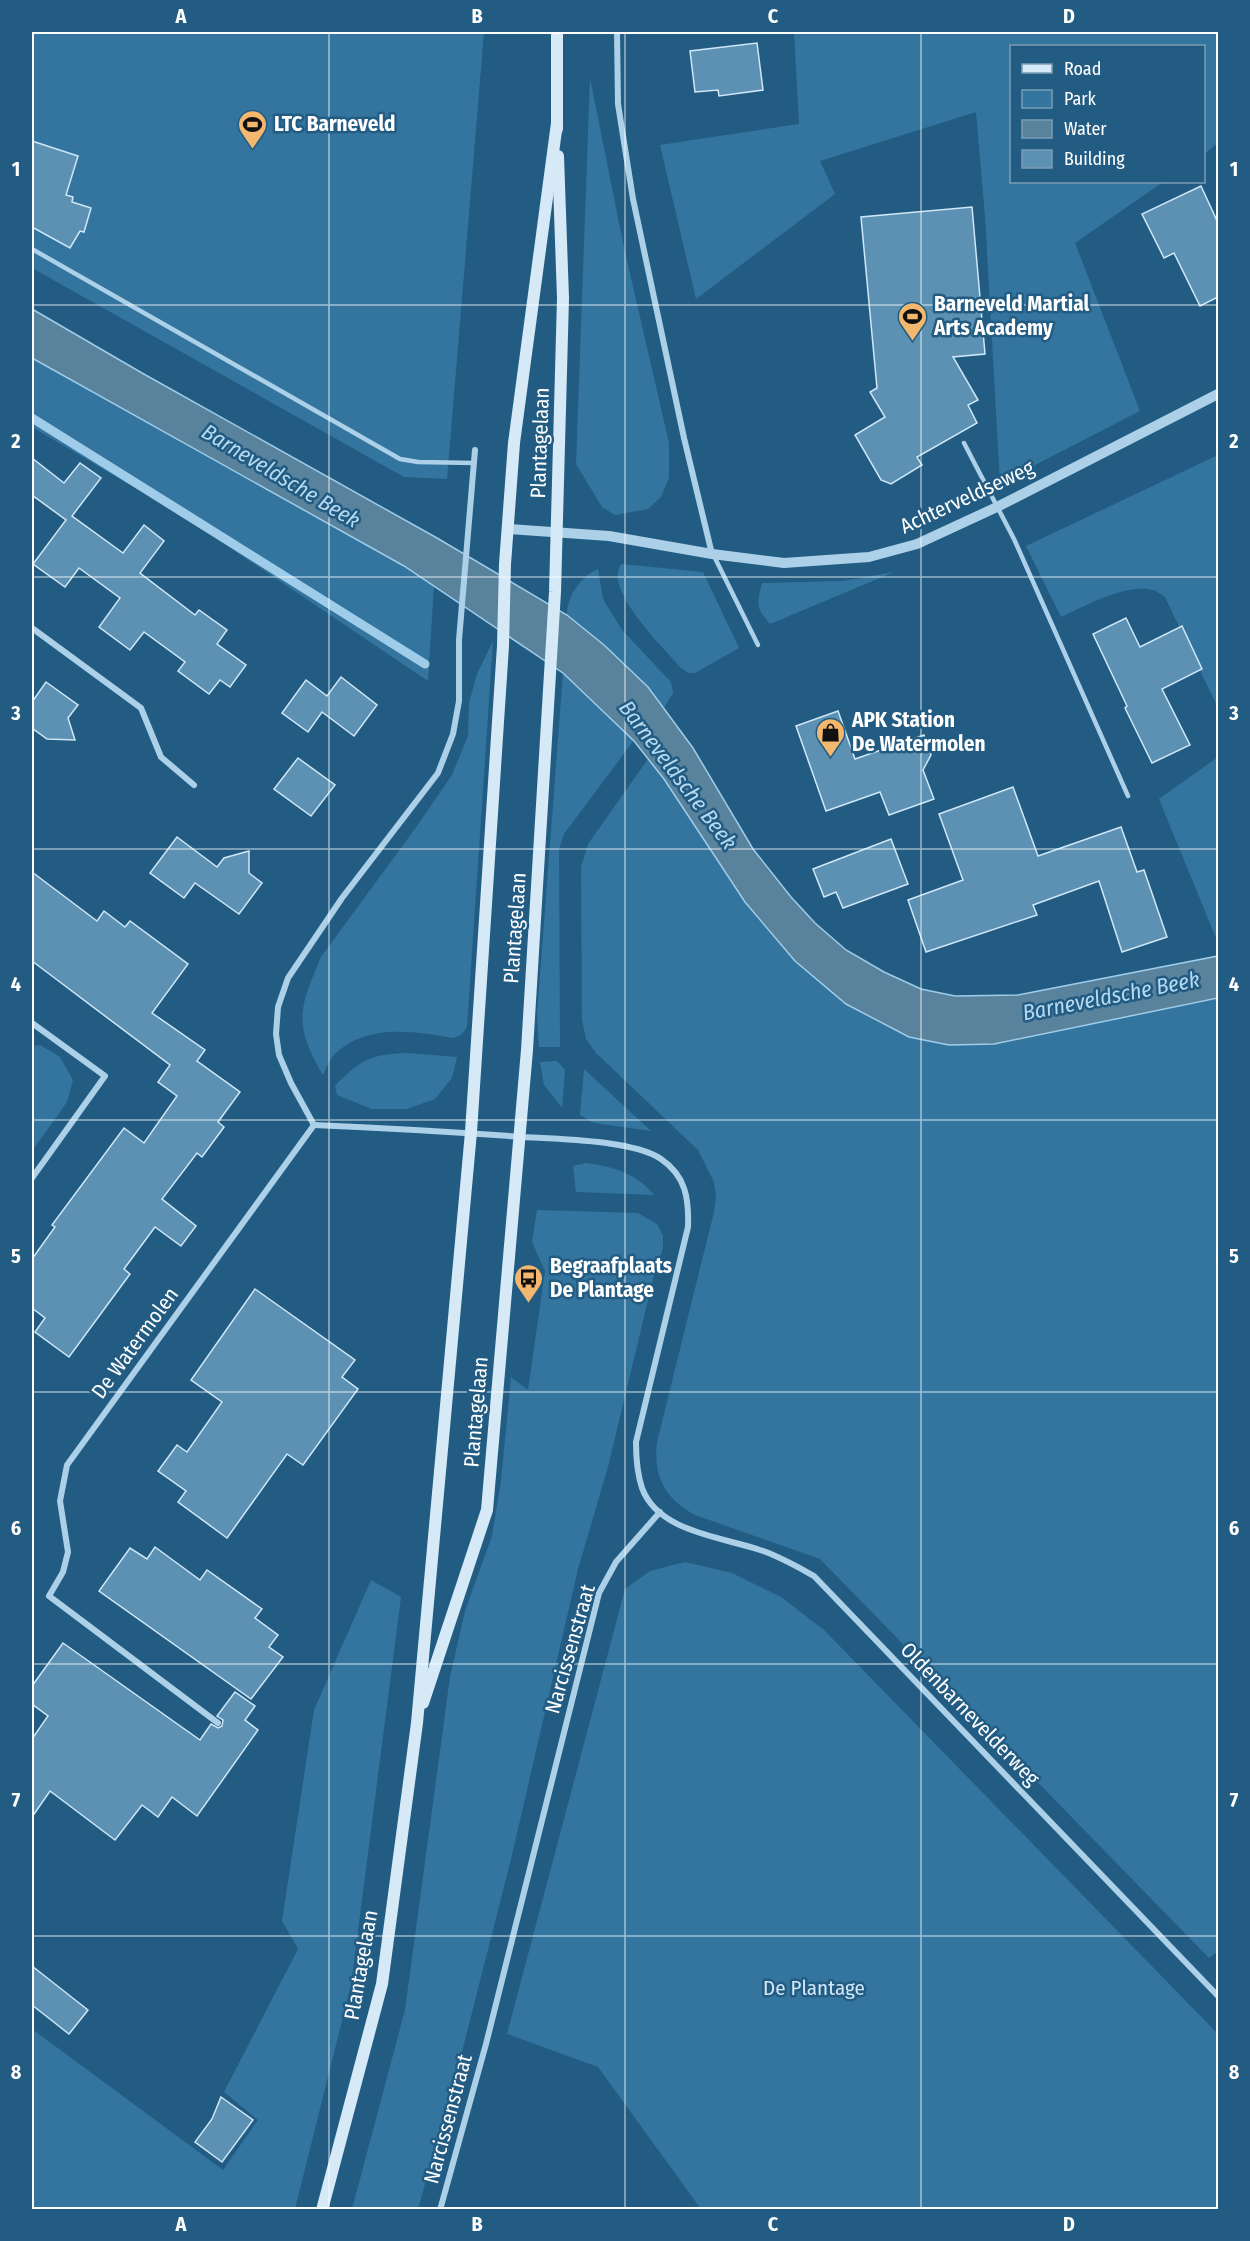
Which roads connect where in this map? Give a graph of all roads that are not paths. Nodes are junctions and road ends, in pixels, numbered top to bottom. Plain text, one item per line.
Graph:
1 (557, 32) edge
2 (617, 32) edge
3 (557, 123) junction
4 (32, 249) edge
5 (1218, 394) edge
6 (964, 443) dead end
7 (475, 450) dead end
8 (474, 463) junction
9 (997, 507) junction
10 (509, 530) junction
11 (557, 533) junction
12 (712, 554) junction
13 (32, 628) edge
14 (758, 645) dead end
15 (194, 785) dead end
16 (1128, 796) dead end
17 (32, 1023) edge
18 (314, 1125) junction
19 (471, 1132) junction
20 (520, 1136) junction
21 (32, 1178) edge
22 (660, 1512) junction
23 (218, 1723) dead end
24 (417, 1723) junction
25 (1216, 1988) edge
26 (1218, 1996) edge
27 (322, 2210) edge
28 (440, 2210) edge

1 - 3 main road, Plantagelaan
2 - 12 street
3 - 10 main road, Plantagelaan
3 - 11 main road, Plantagelaan
4 - 8 lane
5 - 9 street, Achterveldseweg
6 - 9 lane
7 - 8 street
8 - 18 street
9 - 12 street, Achterveldseweg
9 - 16 lane
10 - 11 street, Achterveldseweg
10 - 19 main road, Plantagelaan
11 - 12 street, Achterveldseweg
11 - 20 main road, Plantagelaan
12 - 14 lane
13 - 15 street
17 - 21 street
18 - 19 street
18 - 23 street, De Watermolen
19 - 20 street
19 - 24 main road, Plantagelaan
20 - 22 street
20 - 24 main road, Plantagelaan
22 - 25 street, Oldenbarnevelderweg
22 - 28 street, Narcissenstraat
24 - 27 main road, Plantagelaan
25 - 26 street, Oldenbarnevelderweg

